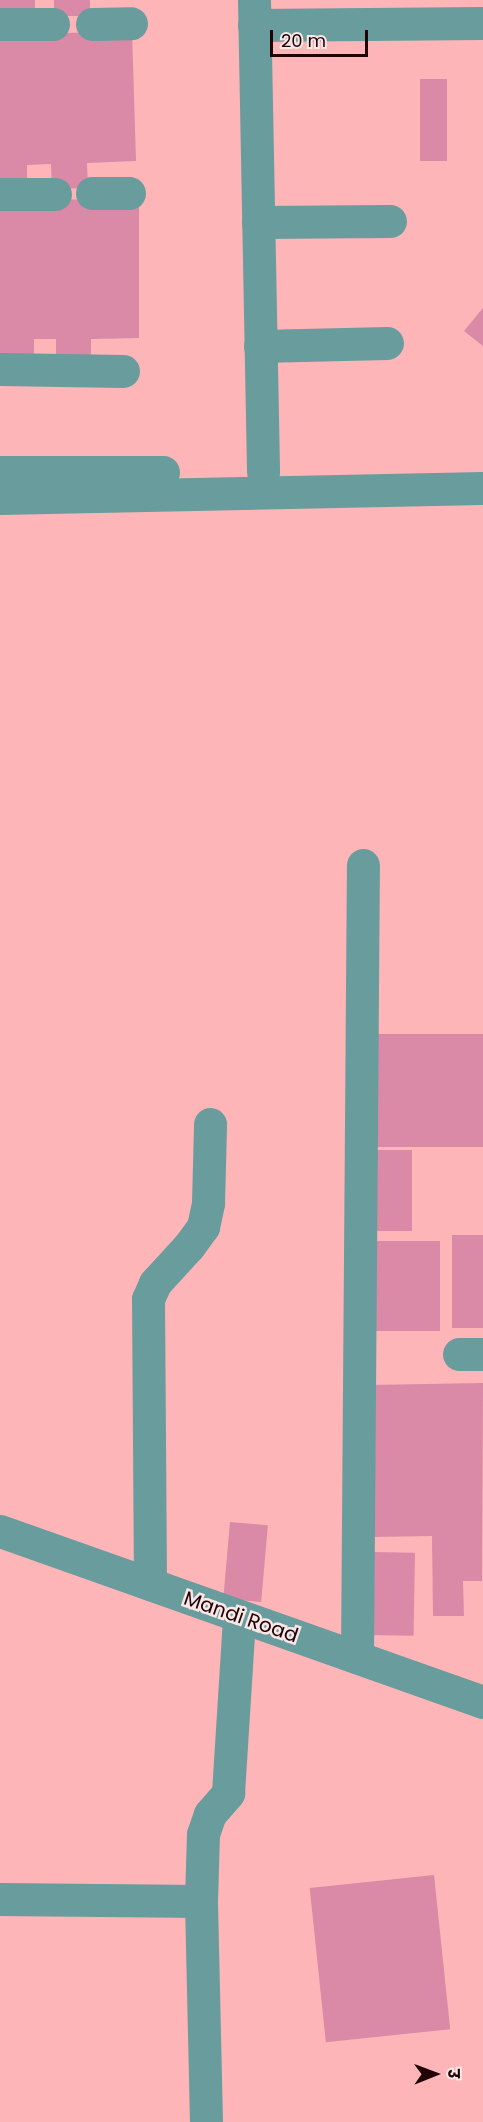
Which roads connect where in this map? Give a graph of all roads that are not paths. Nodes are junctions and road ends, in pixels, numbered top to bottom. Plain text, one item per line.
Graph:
1 (254, 12) edge
2 (130, 23) dead end
3 (483, 23) edge
4 (0, 24) edge
5 (53, 24) dead end
6 (92, 24) dead end
7 (129, 193) dead end
8 (55, 194) dead end
9 (92, 194) dead end
10 (0, 195) edge
11 (390, 221) dead end
12 (258, 222) junction
13 (387, 343) dead end
14 (260, 346) junction
15 (0, 369) edge
16 (123, 371) dead end
17 (353, 469) dead end
18 (0, 472) edge
19 (263, 472) junction
20 (483, 488) edge
21 (0, 498) edge
22 (363, 865) dead end
23 (210, 1124) dead end
24 (0, 1531) edge
25 (150, 1584) junction
26 (239, 1616) junction
27 (357, 1658) junction
28 (483, 1702) edge
29 (0, 1899) edge
30 (201, 1901) junction
31 (206, 2122) edge

1 - 3 street
1 - 12 street
2 - 6 street
4 - 5 street
7 - 9 street
8 - 10 street
11 - 12 street
12 - 14 street
13 - 14 street
14 - 19 street
15 - 16 street
17 - 19 street
18 - 19 street
20 - 21 street
22 - 27 street
23 - 25 street
24 - 25 street, Mandi Road
25 - 26 street, Mandi Road
26 - 27 street, Mandi Road
26 - 30 street
27 - 28 street, Mandi Road
29 - 30 street
30 - 31 street

